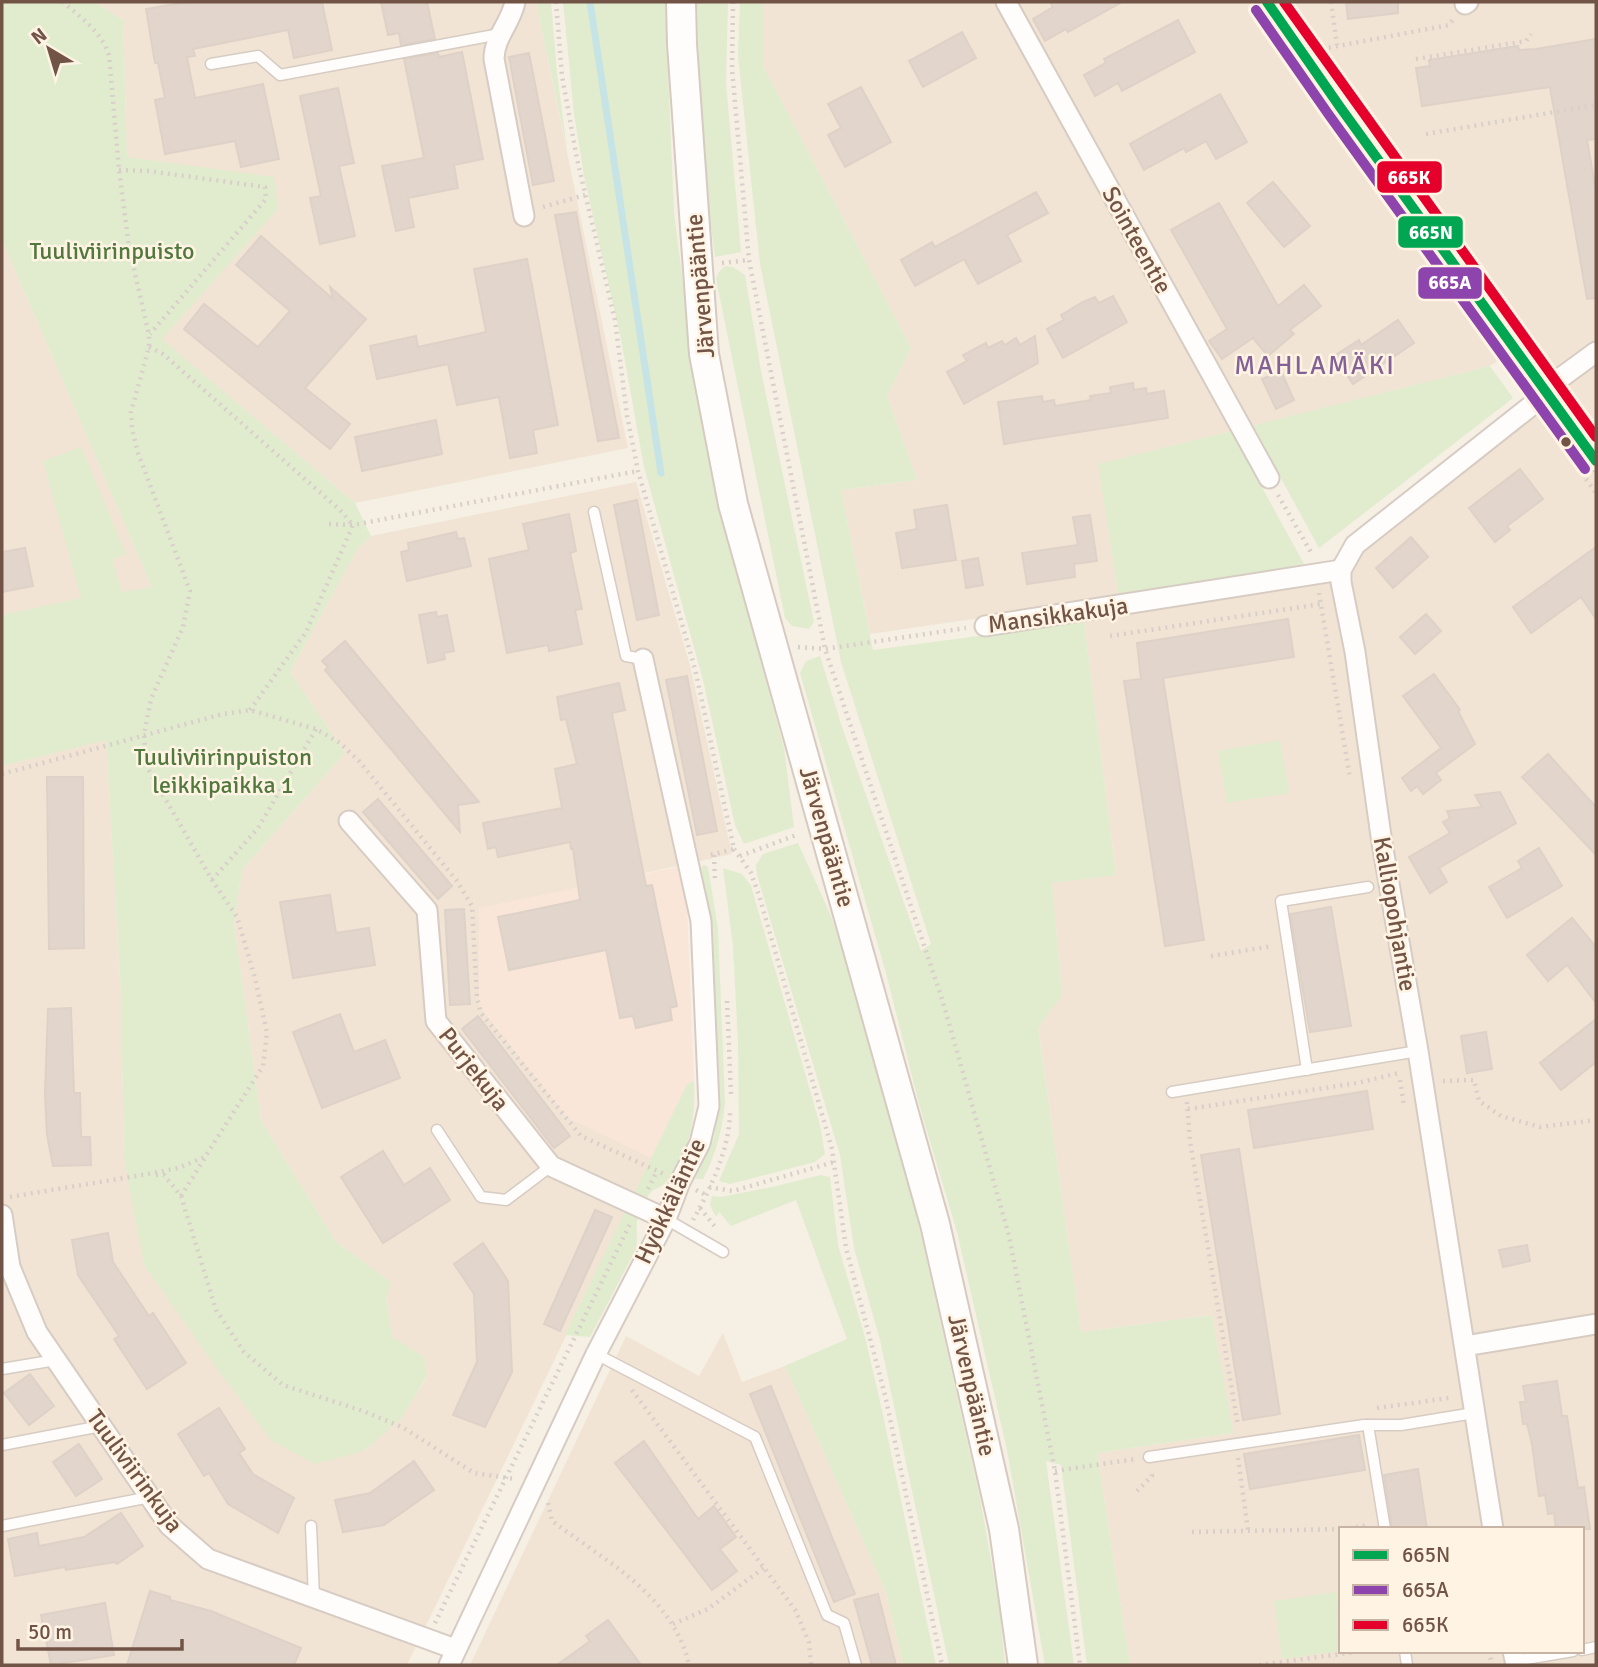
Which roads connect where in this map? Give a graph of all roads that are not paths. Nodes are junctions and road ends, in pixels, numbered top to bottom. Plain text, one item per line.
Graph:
1 (515, 2) edge
2 (681, 2) edge
3 (1006, 2) edge
4 (1267, 2) edge
5 (500, 34) junction
6 (211, 64) dead end
7 (525, 214) road end
8 (1596, 352) edge
9 (1544, 390) junction
10 (1596, 461) edge
11 (1269, 478) road end
12 (594, 512) dead end
13 (1341, 570) junction
14 (985, 626) road end
15 (643, 659) joint
16 (349, 821) dead end
17 (1368, 887) dead end
18 (1418, 1051) junction
19 (1307, 1070) junction
20 (1171, 1092) dead end
21 (437, 1130) dead end
22 (551, 1166) junction
23 (2, 1216) edge
24 (666, 1219) junction
25 (723, 1252) dead end
26 (1596, 1324) edge
27 (1465, 1346) junction
28 (603, 1357) junction
29 (56, 1360) junction
30 (2, 1370) edge
31 (1474, 1413) junction
32 (1368, 1425) junction
33 (101, 1426) junction
34 (2, 1445) edge
35 (1149, 1457) road end
36 (150, 1497) junction
37 (2, 1526) edge
38 (311, 1526) dead end
39 (1384, 1526) edge
40 (1493, 1527) edge
41 (314, 1599) junction
42 (1558, 1653) edge
43 (452, 1657) edge
44 (1515, 1659) edge
45 (856, 1665) edge
46 (1023, 1665) edge

1 - 5 street
2 - 46 main road, Järvenpääntie
3 - 11 street, Sointeentie
4 - 9 street
5 - 6 lane
5 - 7 street
8 - 9 street
9 - 10 street
9 - 13 street
12 - 15 lane
13 - 14 street, Mansikkakuja
13 - 18 street, Kalliopohjantie
15 - 24 street, Hyökkäläntie
16 - 22 street, Purjekuja
17 - 19 lane
18 - 19 lane
18 - 27 street, Kalliopohjantie
19 - 20 lane
21 - 22 lane
22 - 24 street, Purjekuja
23 - 29 street, Tuuliviirinkuja
24 - 25 lane
24 - 28 street, Hyökkäläntie
26 - 27 street
27 - 31 street, Kalliopohjantie
28 - 43 street, Hyökkäläntie
28 - 45 lane
29 - 30 lane
29 - 33 street, Tuuliviirinkuja
31 - 32 lane
31 - 40 street, Kalliopohjantie
32 - 35 lane
32 - 39 lane
33 - 34 lane
33 - 36 street, Tuuliviirinkuja
36 - 37 lane
36 - 41 street, Tuuliviirinkuja
38 - 41 lane
41 - 43 street, Tuuliviirinkuja
42 - 44 lane

